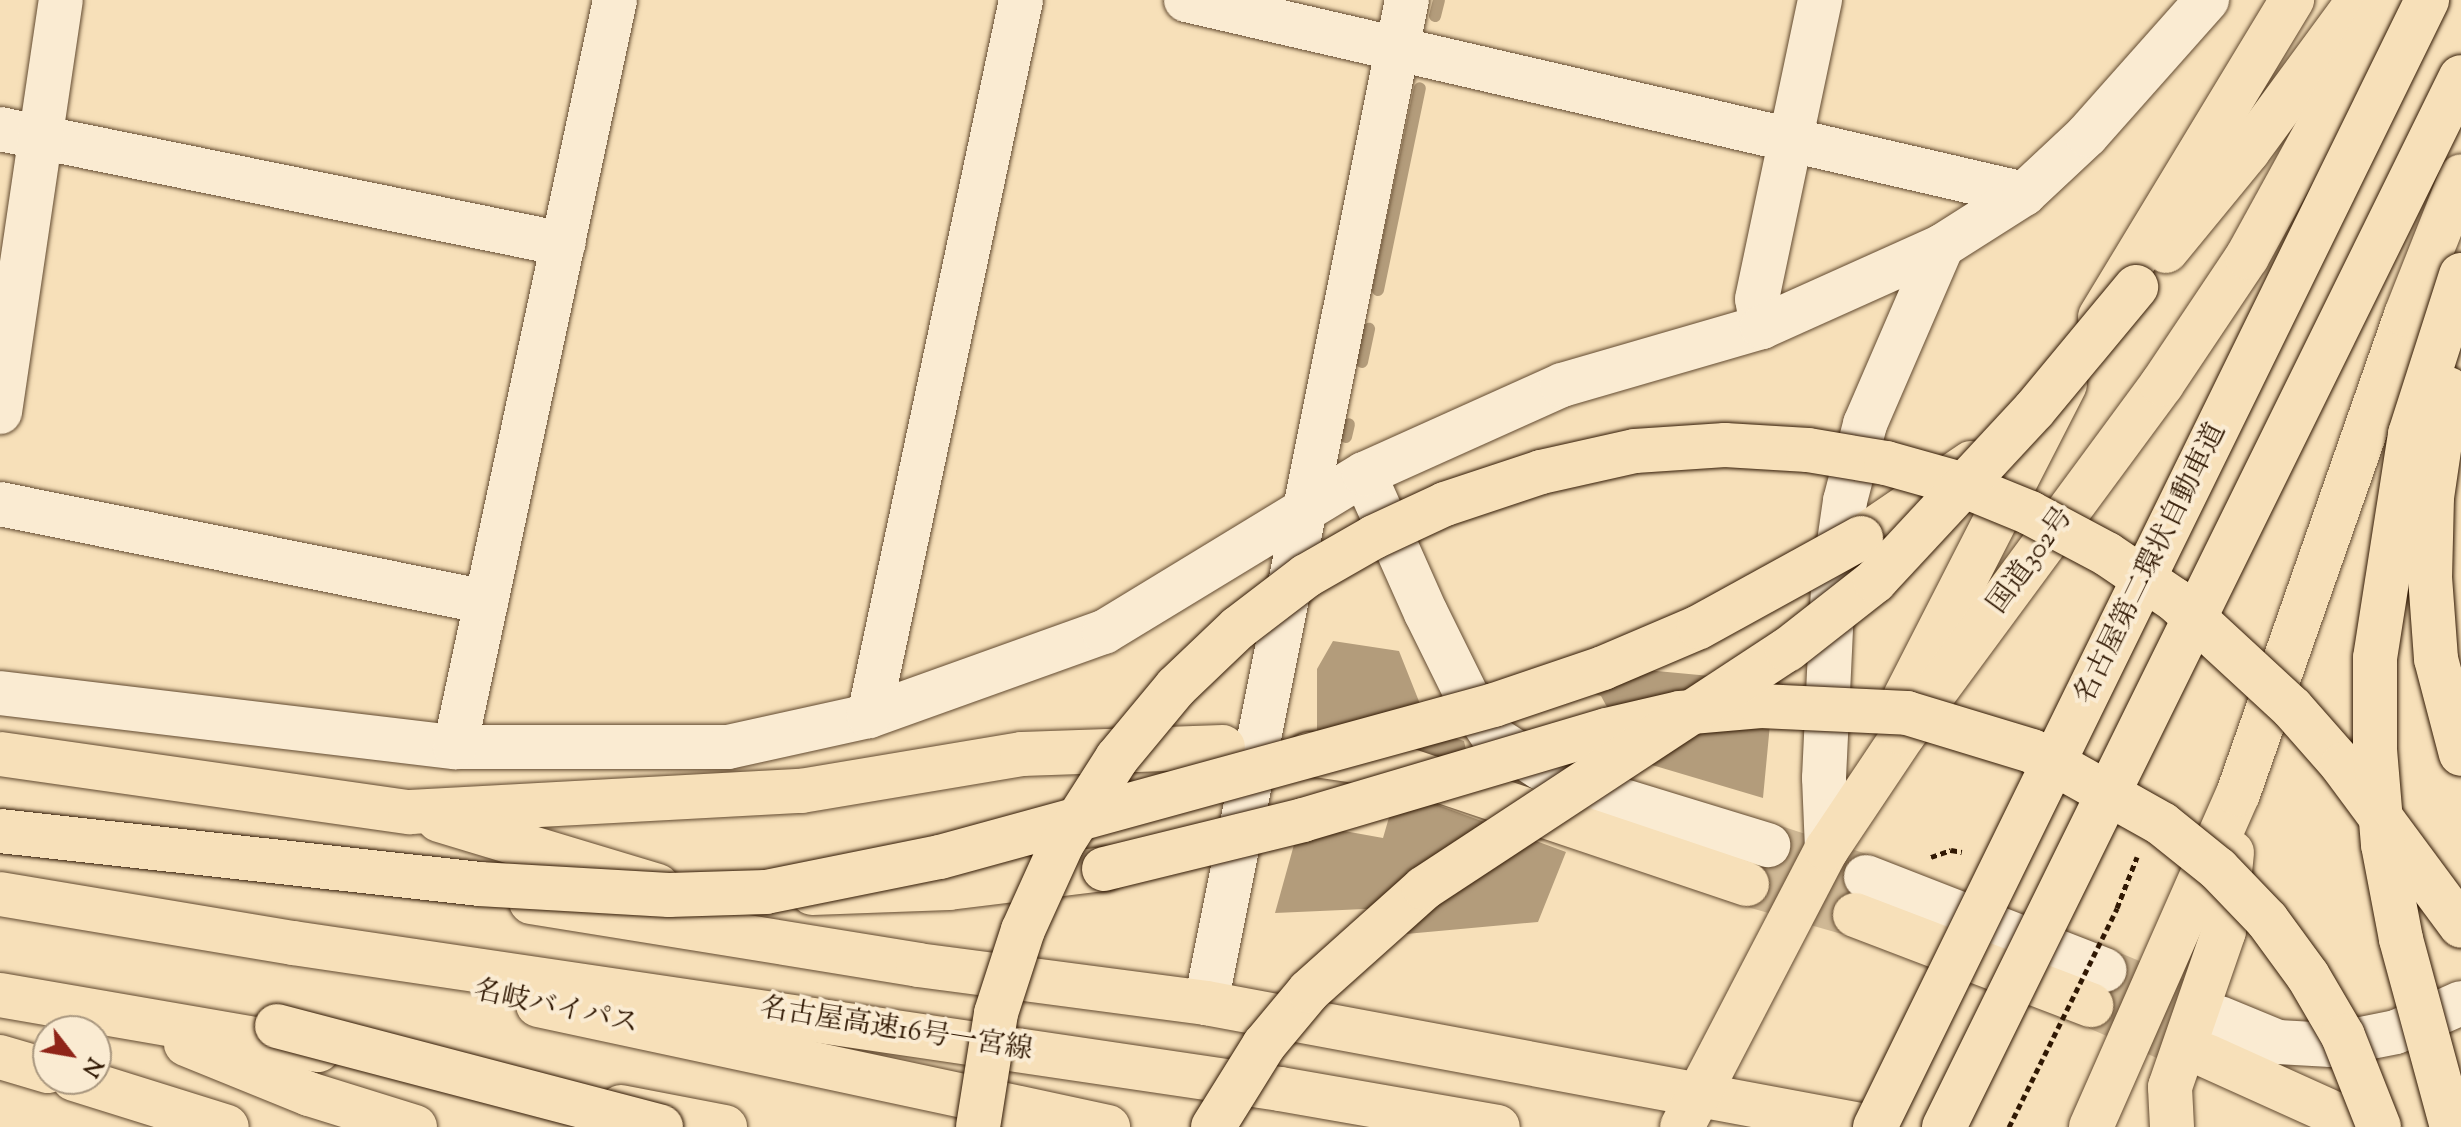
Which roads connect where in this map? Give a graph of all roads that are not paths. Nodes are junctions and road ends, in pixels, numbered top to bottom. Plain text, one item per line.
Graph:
1 (61, 0) edge
2 (615, 0) edge
3 (1021, 0) edge
4 (1186, 0) edge
5 (1407, 0) edge
6 (1820, 0) edge
7 (2207, 0) edge
8 (2292, 0) edge
9 (2359, 0) edge
10 (2388, 0) edge
11 (2427, 0) edge
12 (1395, 50) junction
13 (2461, 77) edge
14 (21, 132) edge
15 (1790, 136) junction
16 (2461, 176) edge
17 (2024, 194) junction
18 (563, 244) junction
19 (1942, 246) junction
20 (2461, 275) edge
21 (2406, 315) junction
22 (2461, 320) edge
23 (1762, 327) junction
24 (2461, 402) edge
25 (2034, 410) junction
26 (0, 412) edge
27 (1364, 474) junction
28 (0, 504) edge
29 (1307, 512) junction
30 (486, 602) junction
31 (0, 693) edge
32 (869, 716) junction
33 (455, 747) junction
34 (1223, 747) dead end
35 (1287, 751) dead end
36 (0, 754) edge
37 (2461, 754) edge
38 (2238, 794) junction
39 (0, 812) edge
40 (410, 812) junction
41 (0, 831) edge
42 (1768, 845) tunnel mouth
43 (1827, 849) junction
44 (1747, 884) tunnel mouth
45 (766, 892) junction
46 (0, 894) edge
47 (1860, 896) tunnel mouth
48 (0, 909) edge
49 (2461, 926) edge
50 (918, 965) junction
51 (0, 968) edge
52 (2097, 988) tunnel mouth
53 (0, 995) edge
54 (1206, 1003) junction
55 (2461, 1003) edge
56 (99, 1008) junction
57 (2213, 1037) joint
58 (0, 1057) edge
59 (32, 1066) edge
60 (112, 1091) edge
61 (1691, 1110) edge
62 (227, 1127) edge
63 (415, 1127) edge
64 (661, 1127) edge
65 (725, 1127) edge
66 (978, 1127) edge
67 (1108, 1127) edge
68 (1213, 1127) edge
69 (1498, 1127) edge
70 (1873, 1127) edge
71 (1944, 1127) edge
72 (2091, 1127) edge
73 (2172, 1127) edge
74 (2364, 1127) edge
75 (2379, 1127) edge
76 (2452, 1127) edge

1 - 14 street
2 - 18 street
3 - 32 street
4 - 12 street
5 - 12 street
6 - 15 street
7 - 17 street
8 - 43 highway
9 - 25 highway, bridge
10 - 43 highway, 国道302号
11 - 70 highway, 名古屋第二環状自動車道, bridge
12 - 15 street
12 - 29 street
13 - 71 highway, bridge
14 - 18 street
14 - 26 street
15 - 17 street
15 - 23 street
16 - 21 highway
17 - 19 street
18 - 30 street
19 - 23 street
19 - 43 street
20 - 76 highway, bridge
21 - 24 street
21 - 38 highway
22 - 37 highway, bridge
23 - 27 street
25 - 45 highway, bridge
25 - 68 highway, bridge
27 - 29 street
27 - 42 street
28 - 30 street
29 - 32 street
29 - 54 street
30 - 33 street
31 - 33 street
32 - 33 street
34 - 40 highway
35 - 44 highway
36 - 40 highway
38 - 72 highway
38 - 73 highway
39 - 50 highway
40 - 50 highway
41 - 45 highway, bridge
43 - 61 highway, 国道302号
45 - 75 highway, bridge
46 - 69 highway, 名古屋高速16号一宮線, bridge
47 - 52 highway
48 - 67 highway, 名岐バイパス
49 - 66 highway, bridge
50 - 54 highway
51 - 64 highway, bridge
53 - 56 highway
54 - 61 highway
55 - 57 street
56 - 63 highway
56 - 65 highway
57 - 74 highway
58 - 59 highway
60 - 62 highway
61 - 70 highway

